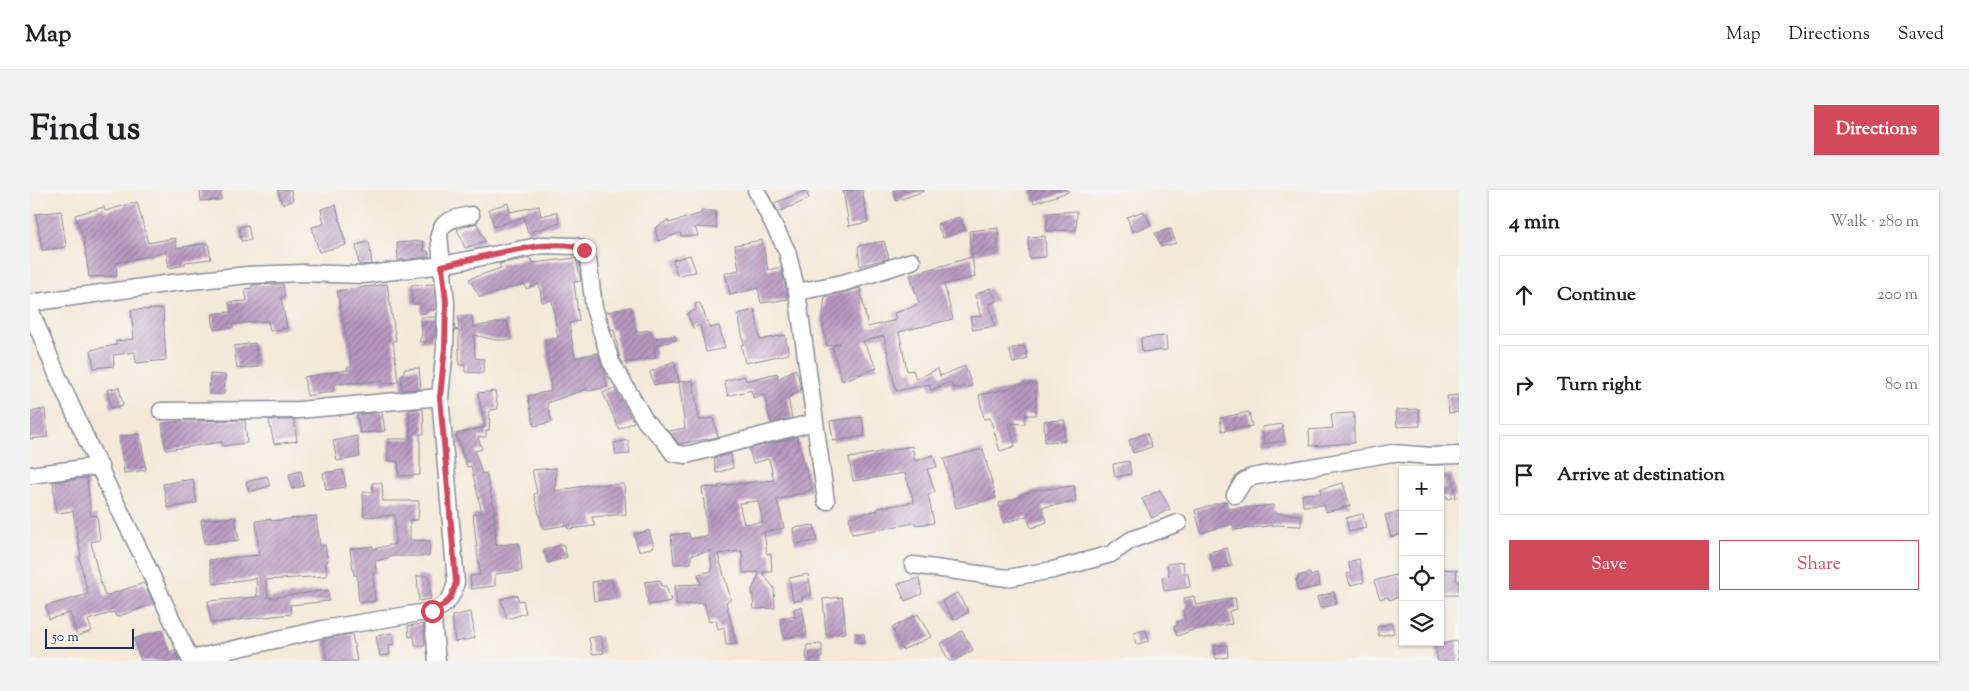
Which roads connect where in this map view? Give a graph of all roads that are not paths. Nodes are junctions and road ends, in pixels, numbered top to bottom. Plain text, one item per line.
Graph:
1 (756, 190) edge
2 (471, 215) dead end
3 (912, 262) dead end
4 (442, 266) junction
5 (798, 292) junction
6 (30, 304) edge
7 (30, 309) edge
8 (440, 397) junction
9 (161, 411) dead end
10 (815, 422) junction
11 (1459, 455) edge
12 (100, 466) junction
13 (30, 475) edge
14 (1235, 495) dead end
15 (826, 500) dead end
16 (1178, 523) dead end
17 (913, 564) dead end
18 (432, 611) junction
19 (191, 660) edge
20 (437, 661) edge

1 - 5 street
2 - 4 street
3 - 5 street
4 - 6 street
4 - 8 street
4 - 10 street
5 - 10 street
7 - 12 street
8 - 9 street
8 - 18 street
10 - 15 street
11 - 14 street
12 - 13 street
12 - 19 street
16 - 17 street
18 - 19 street
18 - 20 street

